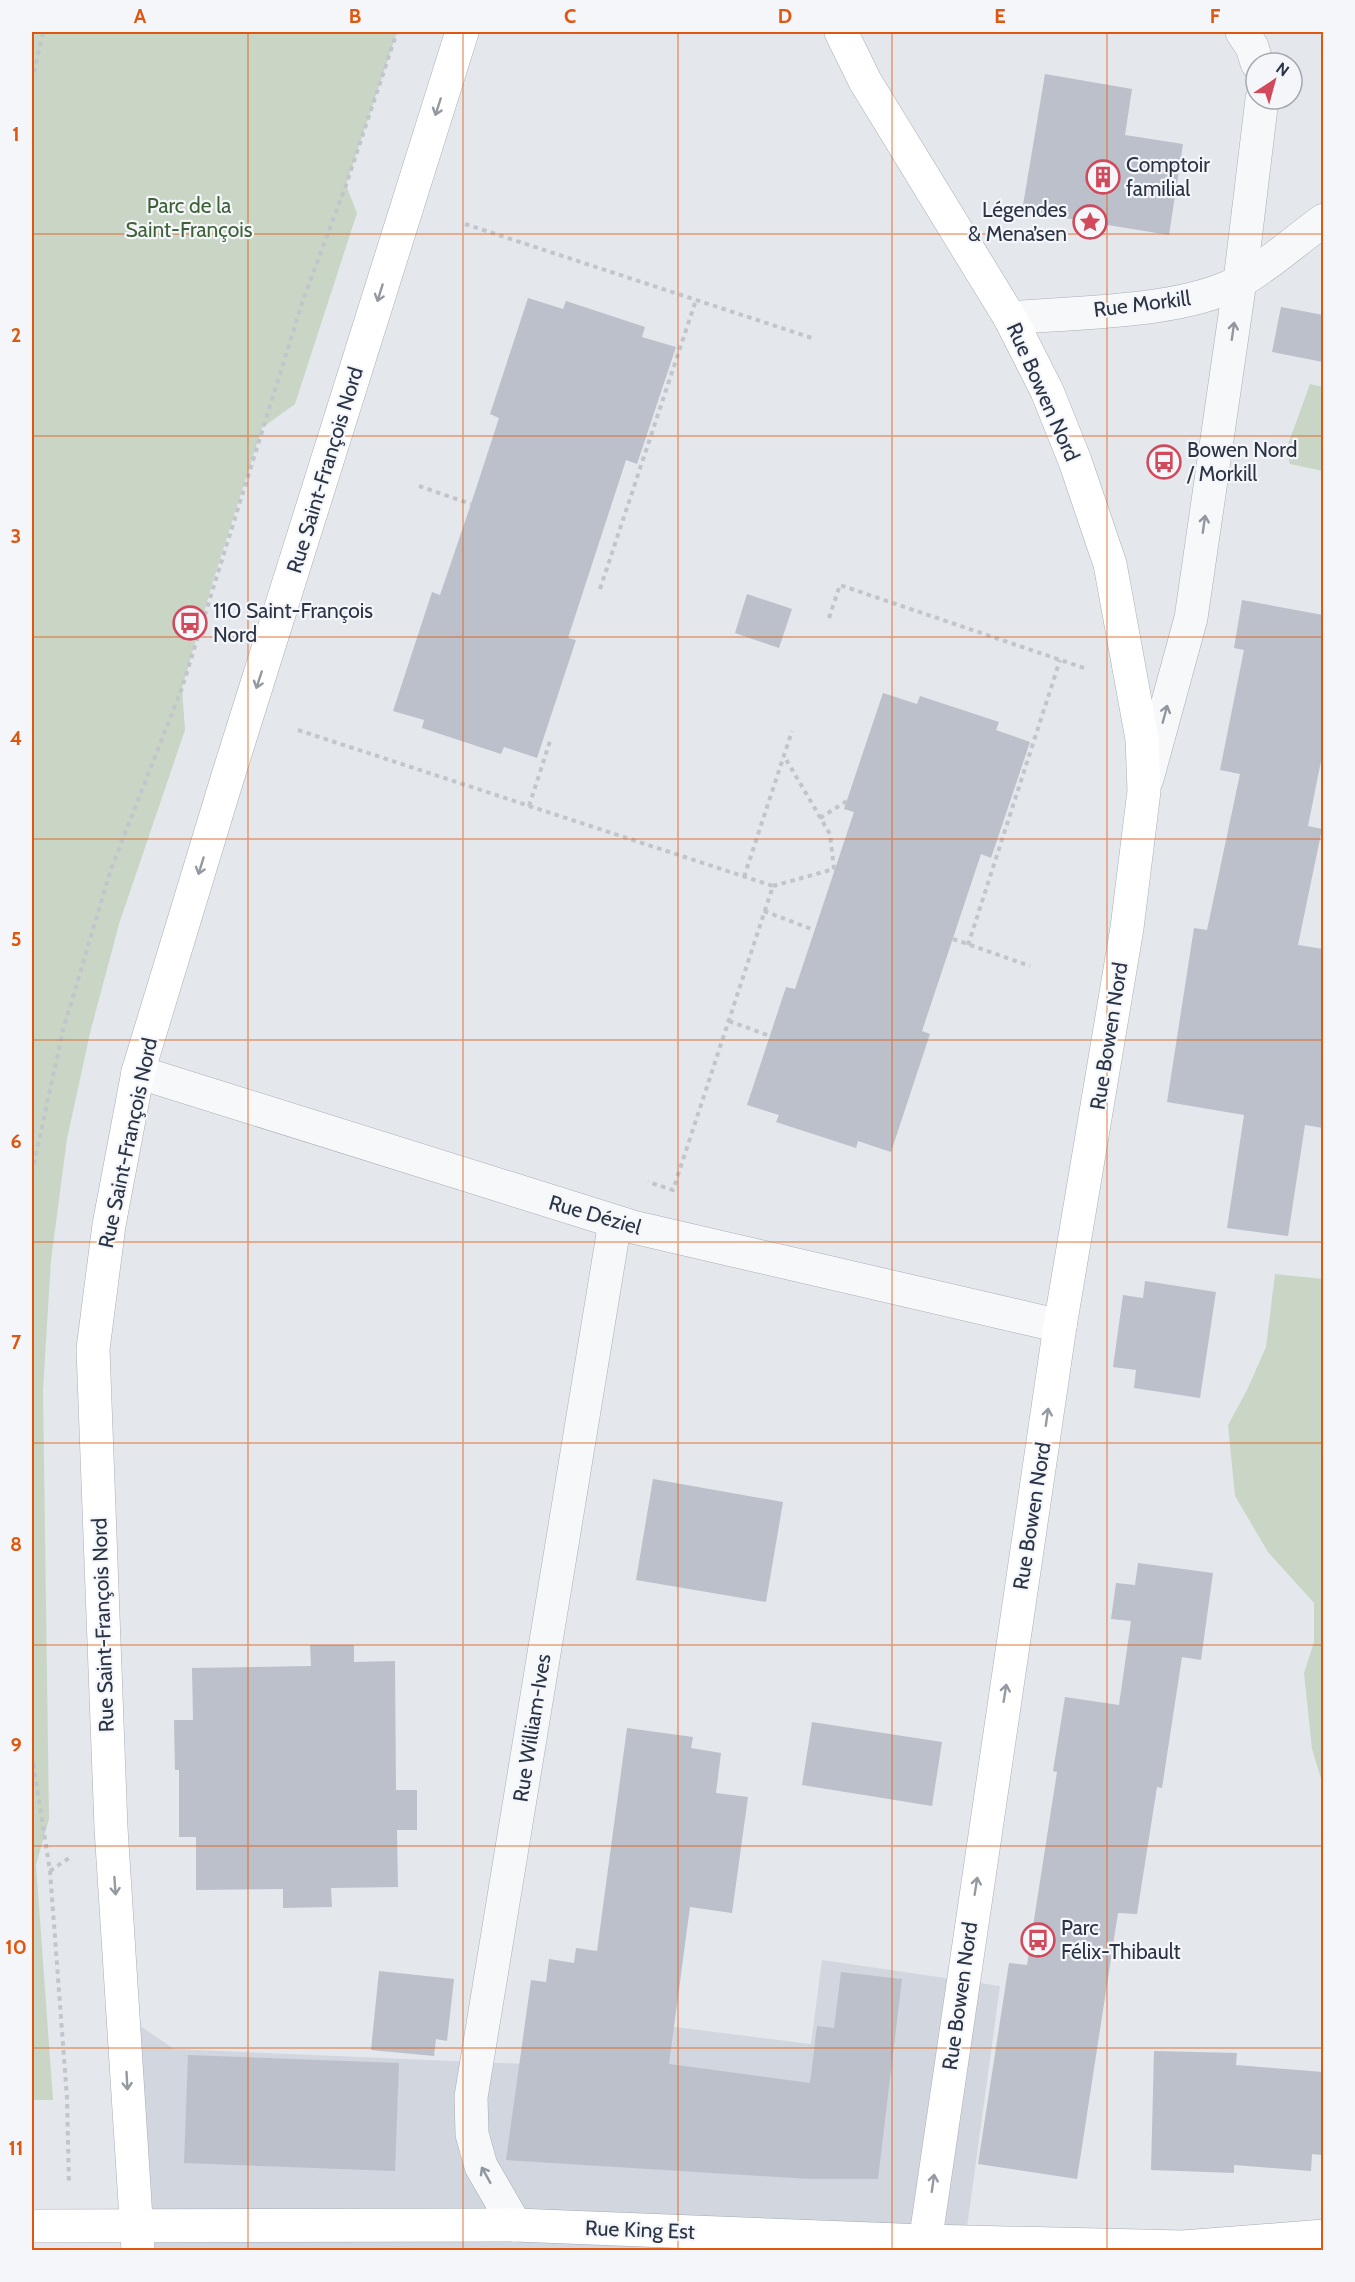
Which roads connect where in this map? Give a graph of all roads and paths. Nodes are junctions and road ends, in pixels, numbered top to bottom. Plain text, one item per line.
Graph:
1 (43, 32) edge
2 (397, 32) edge
3 (462, 32) edge
4 (479, 32) edge
5 (817, 32) edge
6 (841, 32) edge
7 (1242, 32) edge
8 (1253, 51) edge
9 (448, 73) junction
10 (32, 81) edge
11 (865, 81) junction
12 (1261, 111) edge
13 (1323, 220) edge
14 (465, 224) dead end
15 (1240, 281) junction
16 (696, 300) junction
17 (1010, 318) junction
18 (812, 338) dead end
19 (419, 486) dead end
20 (471, 504) dead end
21 (600, 589) dead end
22 (830, 618) dead end
23 (1060, 660) junction
24 (1133, 684) junction
25 (298, 730) dead end
26 (792, 731) dead end
27 (551, 738) dead end
28 (784, 756) junction
29 (1144, 791) junction
30 (847, 801) dead end
31 (529, 806) junction
32 (820, 818) junction
33 (744, 877) junction
34 (772, 886) junction
35 (764, 911) junction
36 (814, 930) dead end
37 (953, 939) dead end
38 (968, 945) junction
39 (1030, 966) dead end
40 (729, 1021) junction
41 (770, 1035) dead end
42 (138, 1072) junction
43 (32, 1173) edge
44 (648, 1182) dead end
45 (615, 1222) junction
46 (1060, 1326) junction
47 (32, 1755) edge
48 (515, 2225) junction
49 (50, 2226) edge
50 (1323, 2236) edge
51 (137, 2239) edge
52 (924, 2246) edge

1 - 10 path
2 - 43 path
3 - 9 street, Rue Saint-François Nord
4 - 9 street
5 - 11 street
6 - 11 street, Rue Bowen Nord
7 - 8 street
9 -> 42 street, Rue Saint-François Nord
11 - 17 street, Rue Bowen Nord
12 - 15 street, Rue Bowen Nord
13 - 15 street, Rue Morkill
14 - 16 path
15 - 17 street, Rue Morkill
29 -> 15 street, Rue Bowen Nord
16 - 18 path
16 - 21 path
17 - 24 street, Rue Bowen Nord
19 - 20 path
22 - 23 path
23 - 24 path
23 - 38 path
24 - 29 street, Rue Bowen Nord
25 - 31 path
26 - 28 path
27 - 31 path
28 - 32 path
28 - 33 path
29 - 46 street, Rue Bowen Nord
30 - 32 path
31 - 33 path
32 - 34 path
33 - 34 path
34 - 35 path
35 - 36 path
35 - 40 path
37 - 38 path
38 - 39 path
40 - 41 path
40 - 44 path
42 - 45 street, Rue Déziel
42 -> 51 street, Rue Saint-François Nord
45 - 46 street, Rue Déziel
48 -> 45 street, Rue William-Ives
52 -> 46 street, Rue Bowen Nord
47 - 49 path
48 - 51 street, Rue King Est
48 - 52 street, Rue King Est
49 - 51 street, Rue King Est
50 - 52 street, Rue King Est

